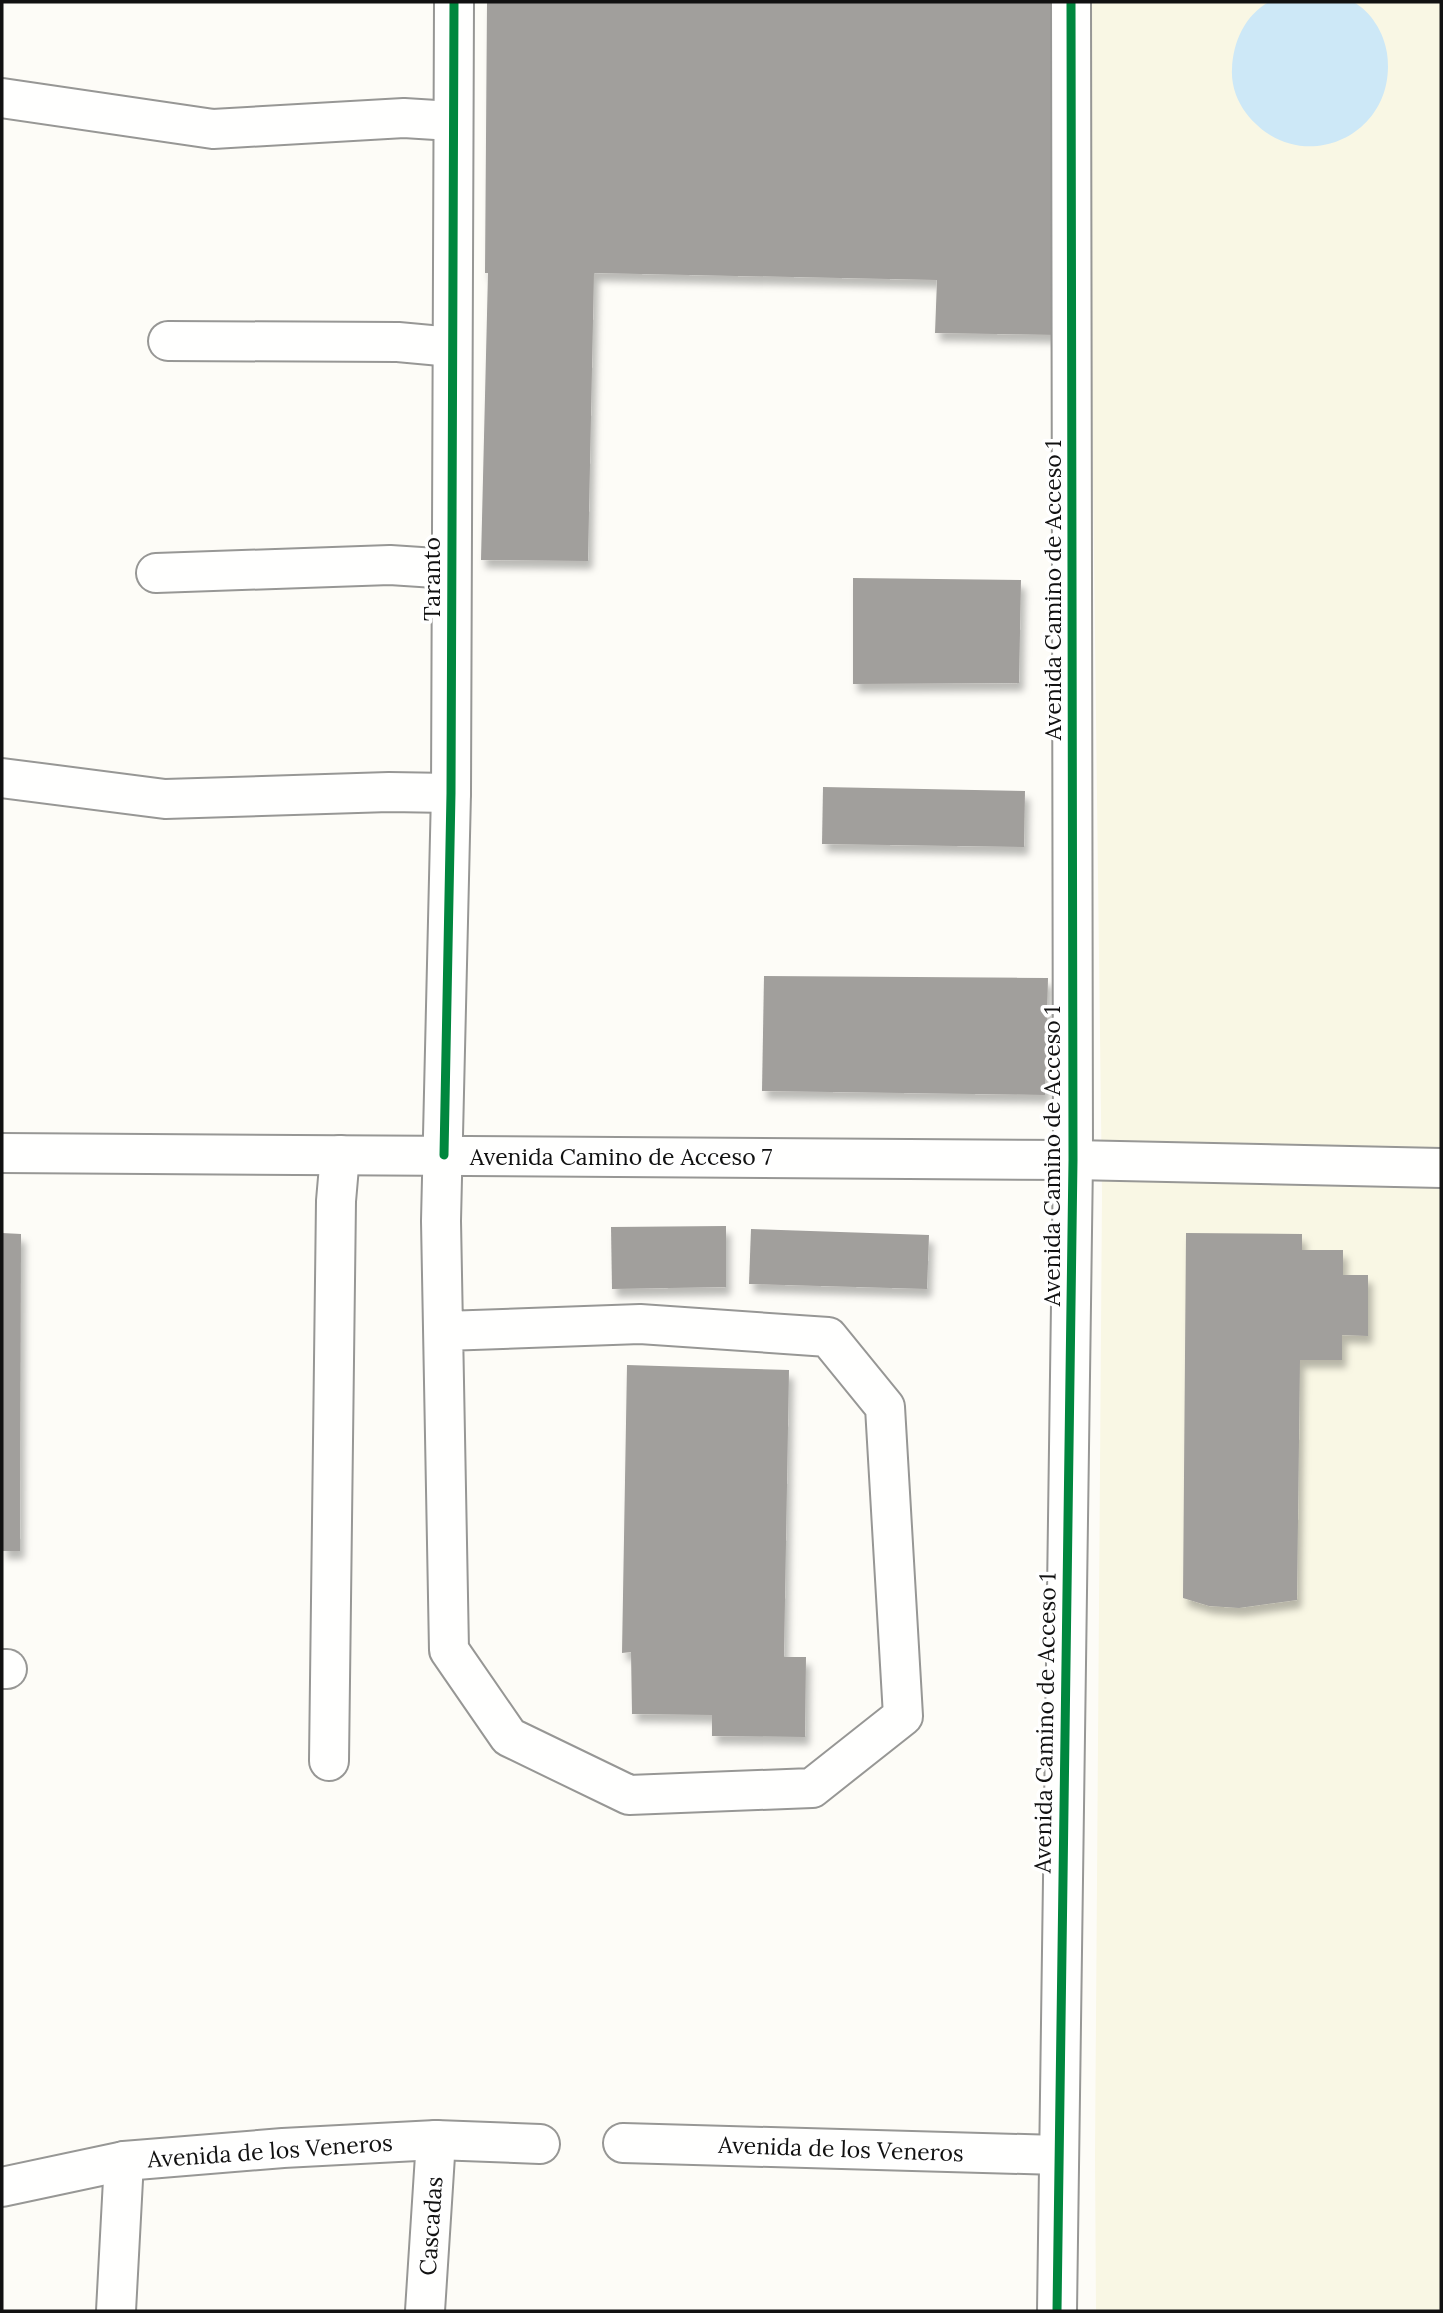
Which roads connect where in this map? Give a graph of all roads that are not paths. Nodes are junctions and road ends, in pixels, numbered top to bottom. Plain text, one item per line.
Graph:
1 (454, 2) edge
2 (1071, 2) edge
3 (2, 98) edge
4 (452, 121) junction
5 (168, 341) dead end
6 (452, 347) junction
7 (451, 569) junction
8 (156, 573) dead end
9 (2, 778) edge
10 (451, 793) junction
11 (2, 1153) edge
12 (340, 1155) junction
13 (444, 1155) junction
14 (1073, 1160) junction
15 (1441, 1168) edge
16 (444, 1331) junction
17 (329, 1761) dead end
18 (436, 2140) junction
19 (623, 2143) dead end
20 (540, 2144) dead end
21 (1058, 2155) junction
22 (124, 2161) junction
23 (2, 2187) edge
24 (116, 2311) edge
25 (425, 2311) edge
26 (1057, 2311) edge

1 - 4 street, Taranto
2 - 14 street, Avenida Camino de Acceso 1
3 - 4 street
4 - 6 street, Taranto
5 - 6 street
6 - 7 street, Taranto
7 - 8 street
7 - 10 street, Taranto
9 - 10 street
10 - 13 street, Taranto
11 - 12 street, Avenida Camino de Acceso 7
12 - 13 street, Avenida Camino de Acceso 7
12 - 17 street
13 - 14 street, Avenida Camino de Acceso 7
13 - 16 street, Taranto
14 - 15 street, Avenida Camino de Acceso 7
14 - 21 street, Avenida Camino de Acceso 1
16 - 16 street, Taranto
18 - 20 street, Avenida de los Veneros
18 - 22 street, Avenida de los Veneros
18 - 25 street, Cascadas
19 - 21 street, Avenida de los Veneros
21 - 26 street, Avenida Camino de Acceso 1
22 - 23 street, Avenida de los Veneros
22 - 24 street

